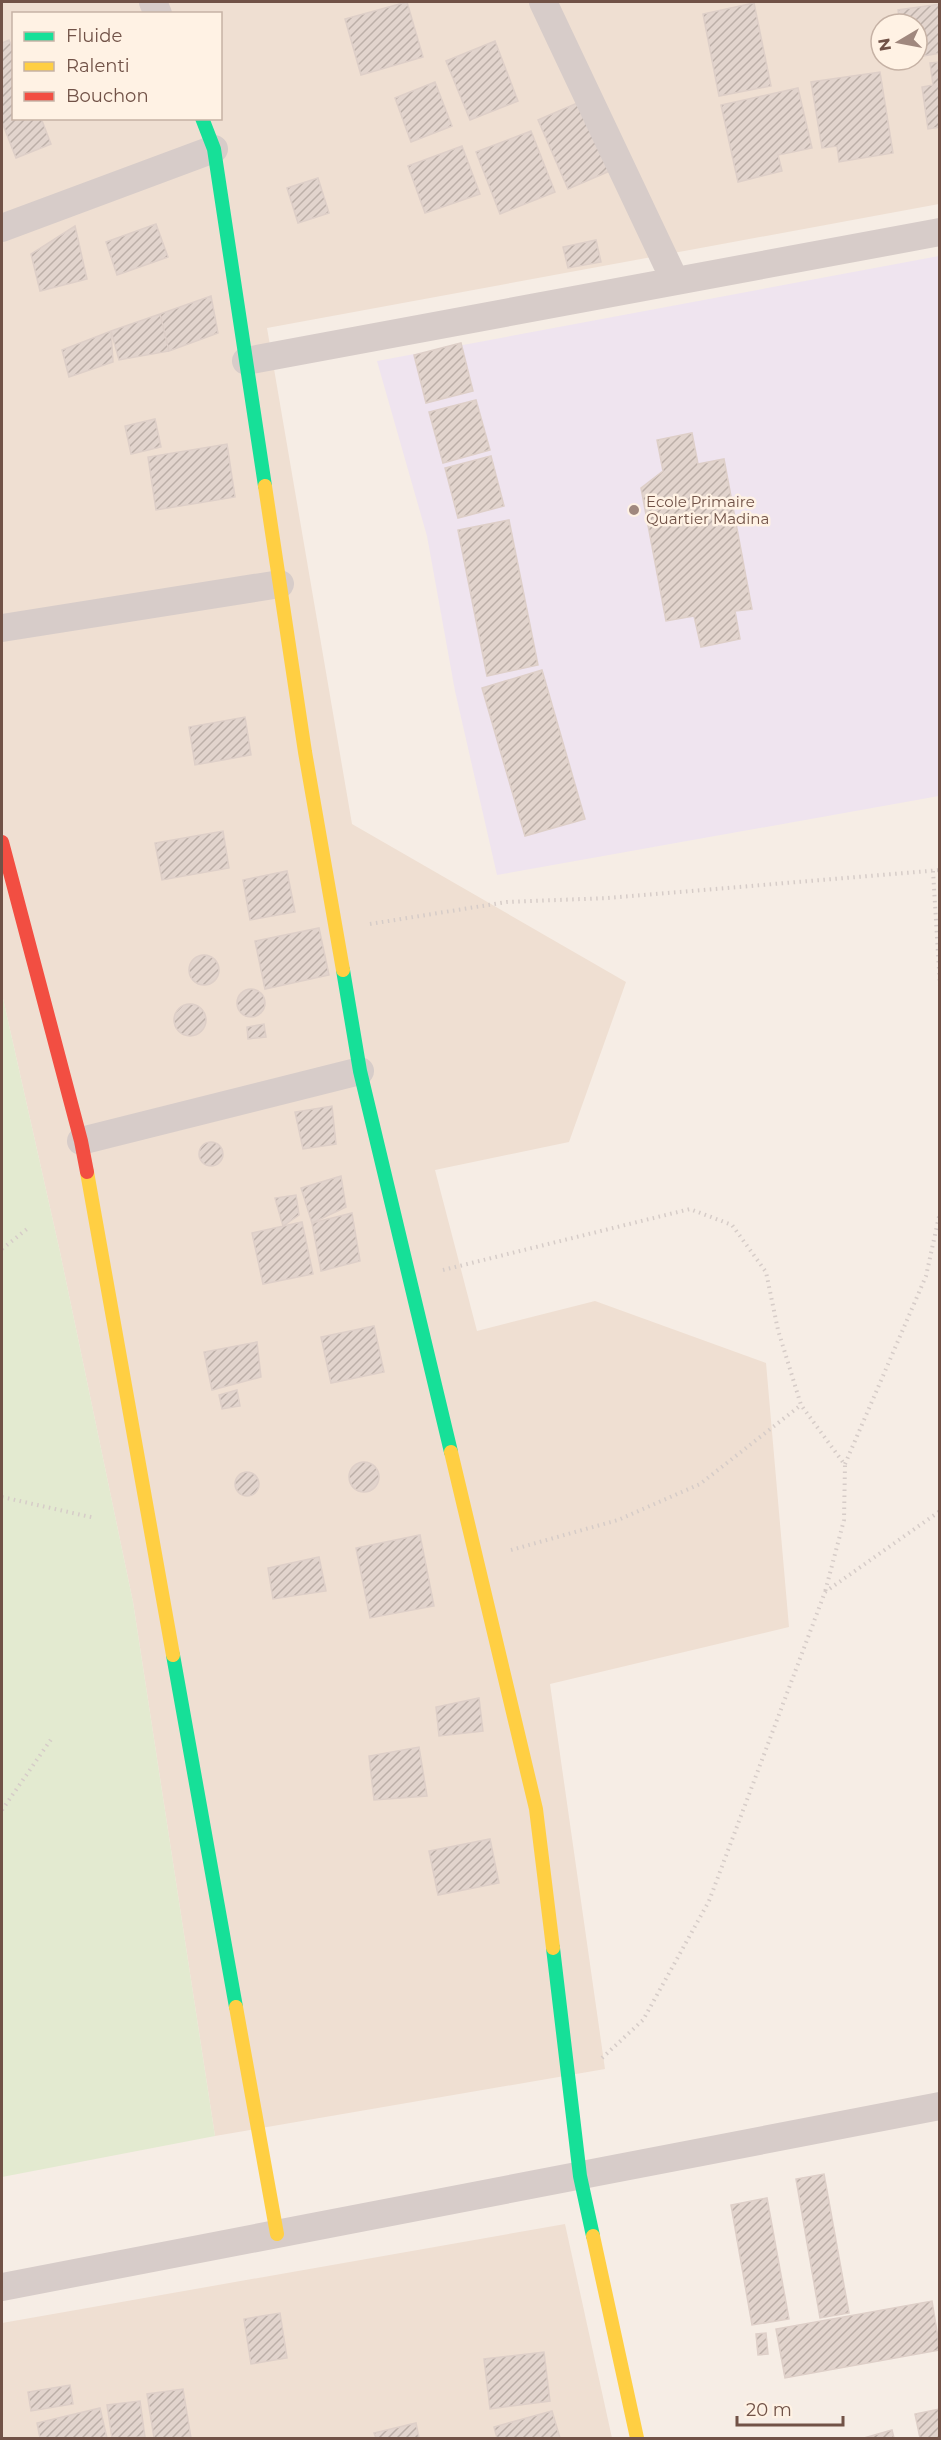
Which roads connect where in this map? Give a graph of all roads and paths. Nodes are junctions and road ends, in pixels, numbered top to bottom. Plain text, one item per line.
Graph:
1 (543, 2) edge
2 (202, 120) edge
3 (214, 149) junction
4 (2, 228) edge
5 (939, 232) edge
6 (675, 281) junction
7 (246, 361) junction
8 (280, 584) junction
9 (2, 628) edge
10 (2, 842) edge
11 (939, 870) edge
12 (933, 871) junction
13 (336, 930) junction
14 (939, 986) edge
15 (360, 1071) junction
16 (81, 1141) junction
17 (939, 1212) edge
18 (27, 1228) dead end
19 (2, 1248) edge
20 (409, 1278) junction
21 (801, 1405) junction
22 (845, 1465) junction
23 (2, 1497) edge
24 (939, 1511) edge
25 (95, 1518) dead end
26 (476, 1560) junction
27 (825, 1592) junction
28 (52, 1738) dead end
29 (2, 1810) edge
30 (569, 2089) junction
31 (939, 2106) edge
32 (580, 2176) junction
33 (277, 2234) junction
34 (2, 2287) edge
35 (637, 2439) edge

1 - 6 street
2 - 3 street
3 - 4 street
3 - 7 street
5 - 6 street
6 - 7 street
7 - 8 street
8 - 9 street
8 - 13 street
10 - 16 street
11 - 12 path
12 - 13 path
12 - 14 path
13 - 15 street
15 - 16 street
15 - 20 street
16 - 33 street
17 - 22 path
18 - 19 path
20 - 21 path
20 - 26 street
21 - 22 path
21 - 26 path
22 - 27 path
23 - 25 path
24 - 27 path
26 - 30 street
27 - 30 path
28 - 29 path
30 - 32 street
31 - 32 street
32 - 33 street
32 - 35 street
33 - 34 street

